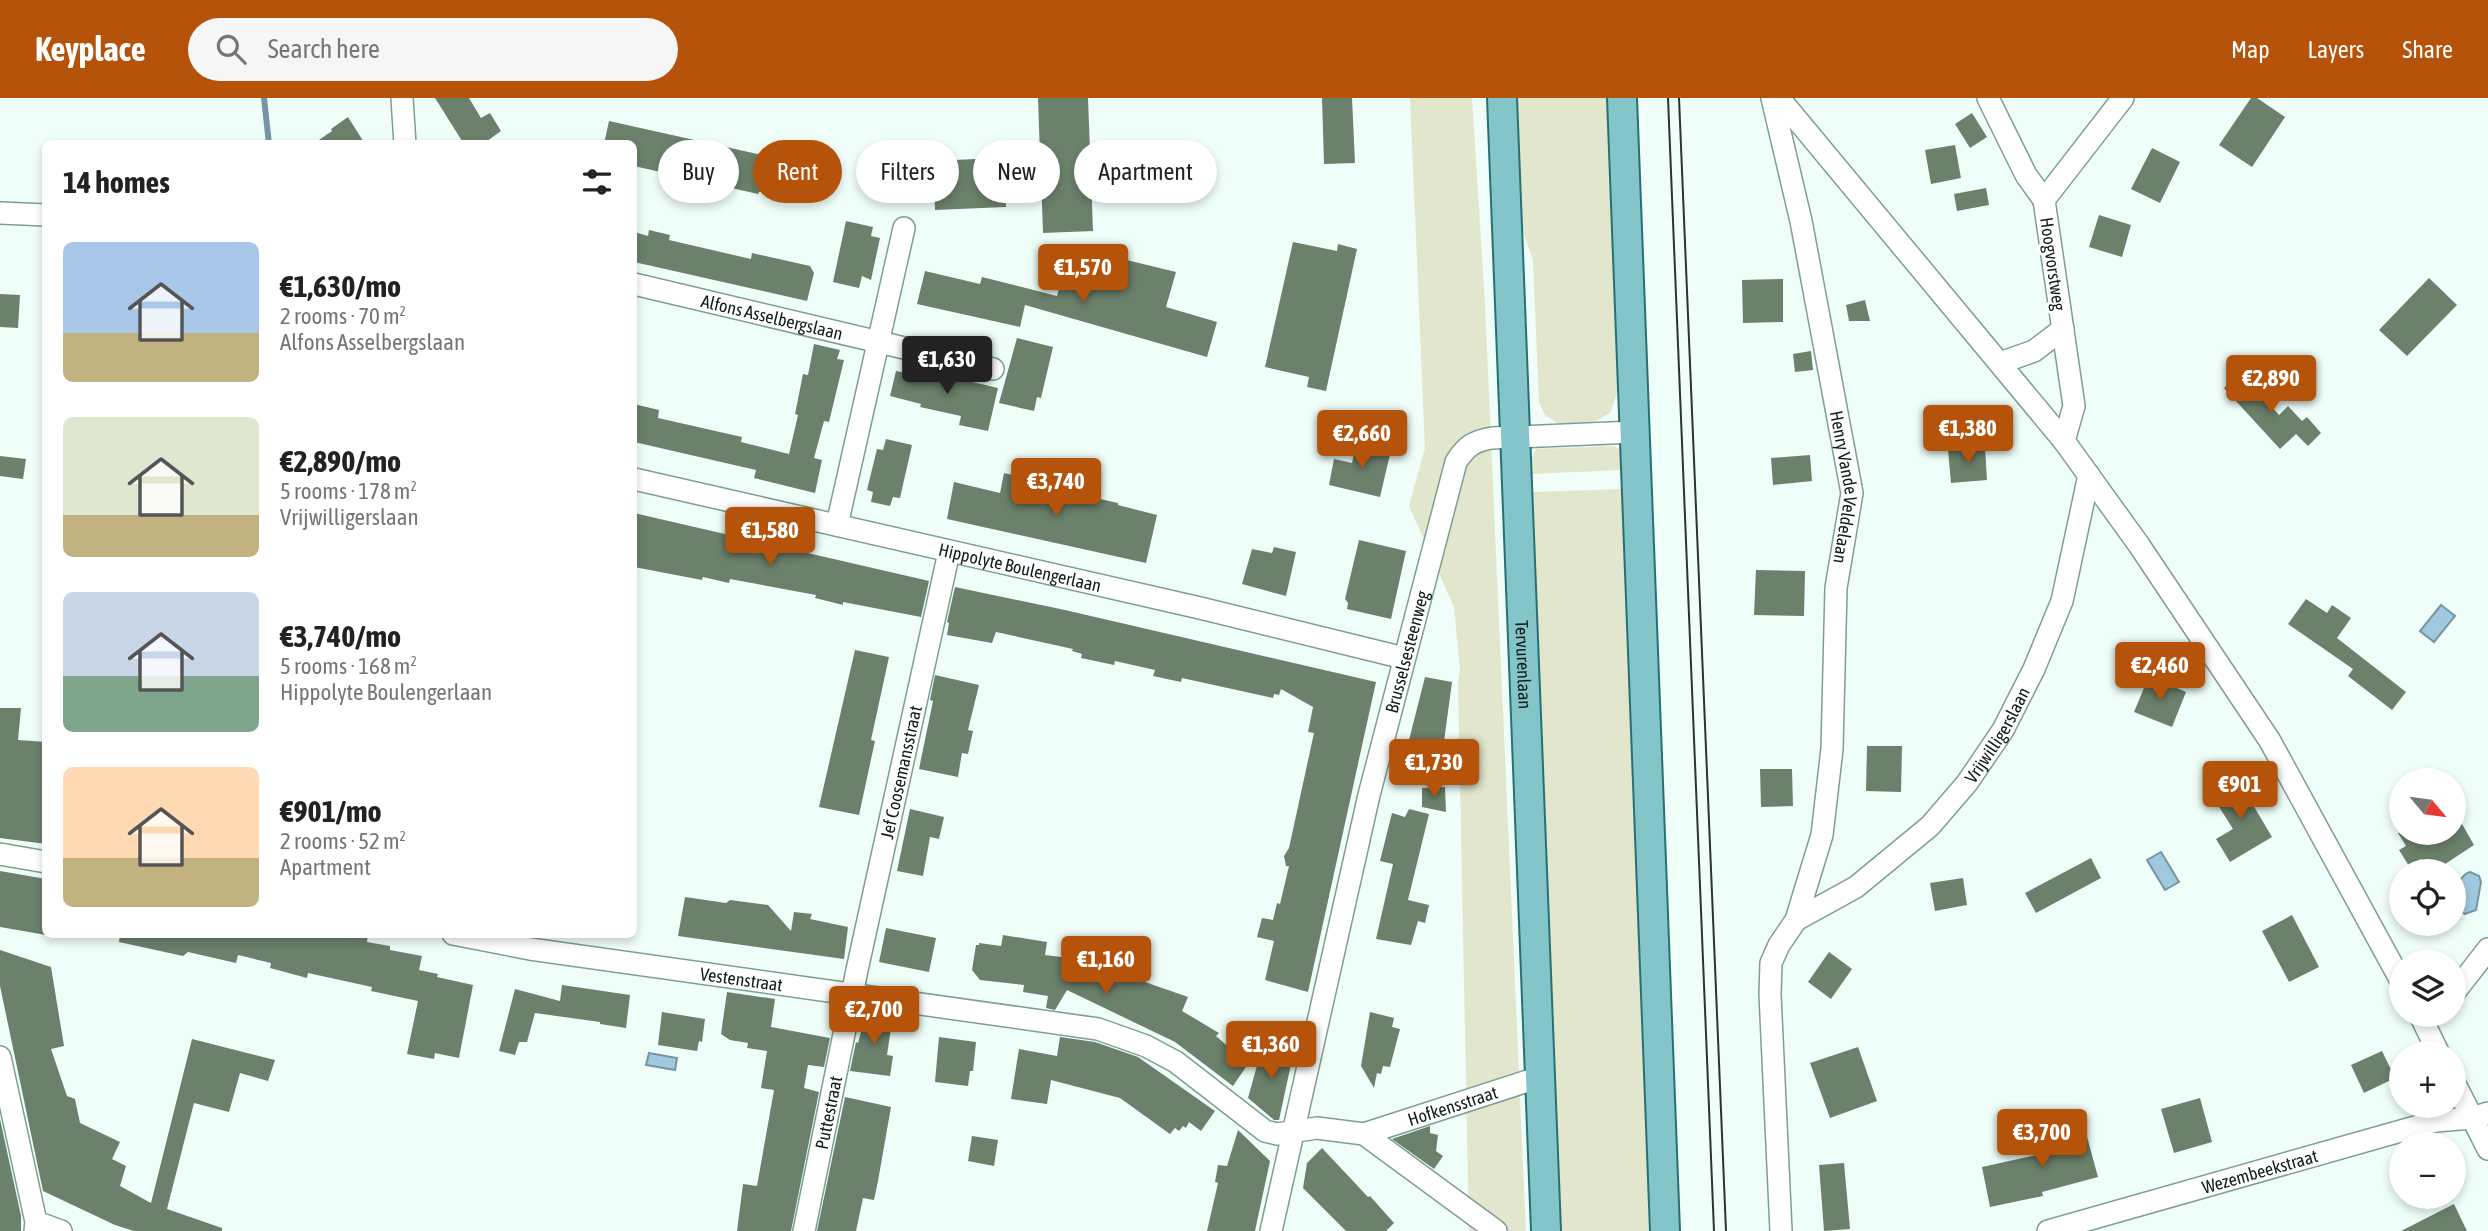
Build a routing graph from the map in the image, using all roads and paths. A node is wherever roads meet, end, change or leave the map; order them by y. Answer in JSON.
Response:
{"nodes":[{"id":1,"x":402,"y":98,"type":"edge"},
{"id":2,"x":1502,"y":98,"type":"edge"},
{"id":3,"x":1622,"y":98,"type":"edge"},
{"id":4,"x":1772,"y":98,"type":"edge"},
{"id":5,"x":1779,"y":98,"type":"edge"},
{"id":6,"x":1988,"y":98,"type":"edge"},
{"id":7,"x":2123,"y":98,"type":"edge"},
{"id":8,"x":405,"y":140,"type":"edge"},
{"id":9,"x":2044,"y":200,"type":"junction"},
{"id":10,"x":0,"y":213,"type":"edge"},
{"id":11,"x":42,"y":215,"type":"edge"},
{"id":12,"x":904,"y":228,"type":"dead end"},
{"id":13,"x":637,"y":285,"type":"edge"},
{"id":14,"x":2063,"y":329,"type":"junction"},
{"id":15,"x":877,"y":341,"type":"junction"},
{"id":16,"x":2000,"y":363,"type":"junction"},
{"id":17,"x":993,"y":369,"type":"dead end"},
{"id":18,"x":1634,"y":432,"type":"junction"},
{"id":19,"x":1516,"y":438,"type":"junction"},
{"id":20,"x":2064,"y":441,"type":"junction"},
{"id":21,"x":2089,"y":475,"type":"junction"},
{"id":22,"x":637,"y":480,"type":"edge"},
{"id":23,"x":837,"y":525,"type":"junction"},
{"id":24,"x":949,"y":552,"type":"junction"},
{"id":25,"x":1404,"y":658,"type":"junction"},
{"id":26,"x":0,"y":854,"type":"edge"},
{"id":27,"x":42,"y":861,"type":"edge"},
{"id":28,"x":1796,"y":920,"type":"junction"},
{"id":29,"x":492,"y":938,"type":"edge"},
{"id":30,"x":531,"y":942,"type":"edge"},
{"id":31,"x":2488,"y":949,"type":"edge"},
{"id":32,"x":2389,"y":959,"type":"edge"},
{"id":33,"x":2466,"y":977,"type":"edge"},
{"id":34,"x":853,"y":993,"type":"junction"},
{"id":35,"x":0,"y":1057,"type":"edge"},
{"id":36,"x":1540,"y":1077,"type":"junction"},
{"id":37,"x":2466,"y":1098,"type":"edge"},
{"id":38,"x":2480,"y":1116,"type":"edge"},
{"id":39,"x":1292,"y":1133,"type":"junction"},
{"id":40,"x":1364,"y":1134,"type":"junction"},
{"id":41,"x":2488,"y":1149,"type":"edge"},
{"id":42,"x":35,"y":1226,"type":"edge"},
{"id":43,"x":61,"y":1231,"type":"edge"},
{"id":44,"x":804,"y":1231,"type":"edge"},
{"id":45,"x":1271,"y":1231,"type":"edge"},
{"id":46,"x":1496,"y":1231,"type":"edge"},
{"id":47,"x":1546,"y":1231,"type":"edge"},
{"id":48,"x":1665,"y":1231,"type":"edge"},
{"id":49,"x":1781,"y":1231,"type":"edge"},
{"id":50,"x":2049,"y":1231,"type":"edge"}],
"edges":[{"from":1,"to":8,"type":"street"},
{"from":2,"to":19,"type":"main road","name":"Tervurenlaan"},
{"from":3,"to":18,"type":"main road"},
{"from":4,"to":28,"type":"street","name":"Henry Vande Veldelaan"},
{"from":5,"to":16,"type":"street"},
{"from":6,"to":9,"type":"street","name":"Hoogvorstweg"},
{"from":7,"to":9,"type":"street","name":"Hoogvorstweg"},
{"from":9,"to":14,"type":"street","name":"Hoogvorstweg"},
{"from":10,"to":11,"type":"street"},
{"from":12,"to":15,"type":"street"},
{"from":13,"to":15,"type":"street","name":"Alfons Asselbergslaan"},
{"from":14,"to":16,"type":"street","name":"Hoogvorstweg"},
{"from":14,"to":20,"type":"street","name":"Hoogvorstweg"},
{"from":15,"to":17,"type":"street","name":"Alfons Asselbergslaan"},
{"from":15,"to":23,"type":"street"},
{"from":16,"to":20,"type":"street"},
{"from":18,"to":19,"type":"street","name":"Brusselsesteenweg"},
{"from":18,"to":48,"type":"main road"},
{"from":19,"to":25,"type":"street","name":"Brusselsesteenweg"},
{"from":19,"to":36,"type":"main road","name":"Tervurenlaan"},
{"from":20,"to":21,"type":"street"},
{"from":21,"to":28,"type":"street","name":"Vrijwilligerslaan"},
{"from":21,"to":32,"type":"street"},
{"from":22,"to":23,"type":"street","name":"Hippolyte Boulengerlaan"},
{"from":23,"to":24,"type":"street","name":"Hippolyte Boulengerlaan"},
{"from":24,"to":25,"type":"street","name":"Hippolyte Boulengerlaan"},
{"from":24,"to":34,"type":"street","name":"Jef Coosemansstraat"},
{"from":25,"to":39,"type":"street","name":"Brusselsesteenweg"},
{"from":26,"to":27,"type":"street"},
{"from":28,"to":49,"type":"street"},
{"from":29,"to":30,"type":"street","name":"Vestenstraat"},
{"from":30,"to":34,"type":"street","name":"Vestenstraat"},
{"from":31,"to":33,"type":"street"},
{"from":34,"to":39,"type":"street","name":"Vestenstraat"},
{"from":34,"to":44,"type":"street","name":"Puttestraat"},
{"from":35,"to":42,"type":"street"},
{"from":36,"to":40,"type":"street","name":"Hofkensstraat"},
{"from":36,"to":47,"type":"main road","name":"Tervurenlaan"},
{"from":37,"to":38,"type":"street"},
{"from":38,"to":41,"type":"street"},
{"from":38,"to":50,"type":"street","name":"Wezembeekstraat"},
{"from":39,"to":40,"type":"street","name":"Hofkensstraat"},
{"from":39,"to":45,"type":"street","name":"Brusselsesteenweg"},
{"from":40,"to":46,"type":"street","name":"Hofkensstraat"},
{"from":42,"to":43,"type":"street"}]}
